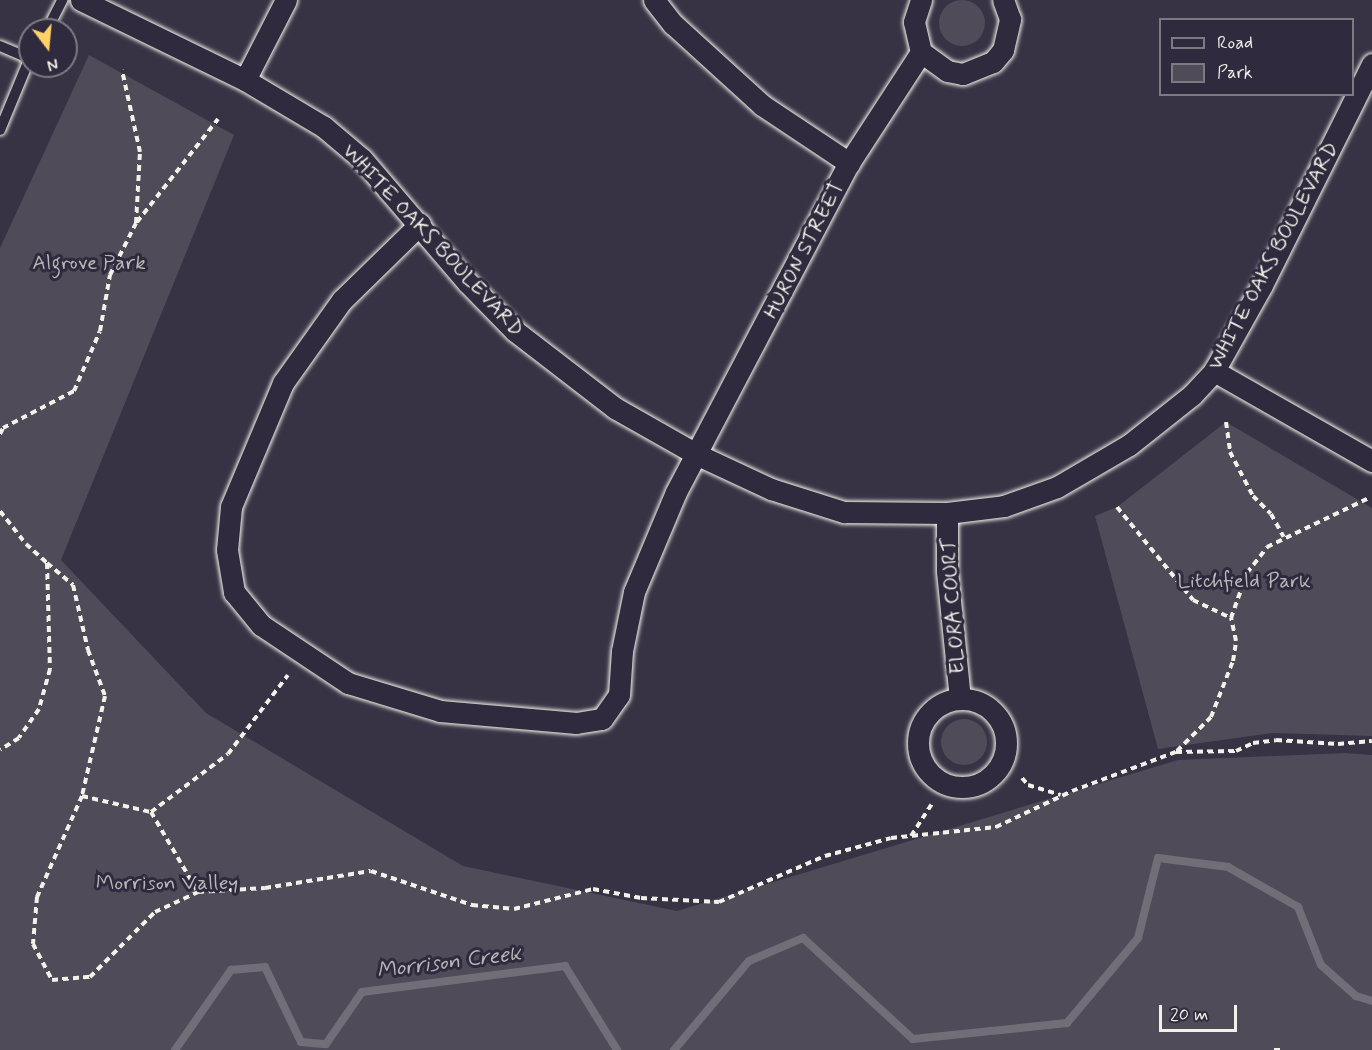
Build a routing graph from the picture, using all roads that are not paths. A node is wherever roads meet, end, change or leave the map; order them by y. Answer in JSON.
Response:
{"nodes":[{"id":1,"x":62,"y":0,"type":"edge"},
{"id":2,"x":81,"y":0,"type":"edge"},
{"id":3,"x":286,"y":0,"type":"edge"},
{"id":4,"x":654,"y":0,"type":"edge"},
{"id":5,"x":921,"y":0,"type":"edge"},
{"id":6,"x":1003,"y":0,"type":"edge"},
{"id":7,"x":53,"y":18,"type":"edge"},
{"id":8,"x":0,"y":46,"type":"edge"},
{"id":9,"x":921,"y":52,"type":"junction"},
{"id":10,"x":18,"y":54,"type":"edge"},
{"id":11,"x":1372,"y":64,"type":"edge"},
{"id":12,"x":22,"y":78,"type":"edge"},
{"id":13,"x":245,"y":80,"type":"junction"},
{"id":14,"x":0,"y":130,"type":"edge"},
{"id":15,"x":849,"y":163,"type":"junction"},
{"id":16,"x":420,"y":224,"type":"junction"},
{"id":17,"x":1214,"y":371,"type":"junction"},
{"id":18,"x":698,"y":455,"type":"junction"},
{"id":19,"x":1372,"y":461,"type":"edge"},
{"id":20,"x":947,"y":513,"type":"junction"},
{"id":21,"x":960,"y":699,"type":"junction"}],
"edges":[{"from":1,"to":7,"type":"lane"},
{"from":2,"to":13,"type":"street","name":"WHITE OAKS BOULEVARD"},
{"from":3,"to":13,"type":"street"},
{"from":4,"to":15,"type":"street"},
{"from":5,"to":9,"type":"street"},
{"from":6,"to":9,"type":"street"},
{"from":8,"to":10,"type":"lane"},
{"from":9,"to":15,"type":"street","name":"HURON STREET"},
{"from":11,"to":17,"type":"street","name":"WHITE OAKS BOULEVARD"},
{"from":12,"to":14,"type":"lane"},
{"from":13,"to":16,"type":"street","name":"WHITE OAKS BOULEVARD"},
{"from":15,"to":18,"type":"street","name":"HURON STREET"},
{"from":16,"to":18,"type":"street","name":"WHITE OAKS BOULEVARD"},
{"from":16,"to":18,"type":"street","name":"HURON STREET"},
{"from":17,"to":19,"type":"street"},
{"from":17,"to":20,"type":"street","name":"WHITE OAKS BOULEVARD"},
{"from":18,"to":20,"type":"street","name":"WHITE OAKS BOULEVARD"},
{"from":20,"to":21,"type":"street","name":"ELORA COURT"},
{"from":21,"to":21,"type":"street","name":"ELORA COURT"}]}
